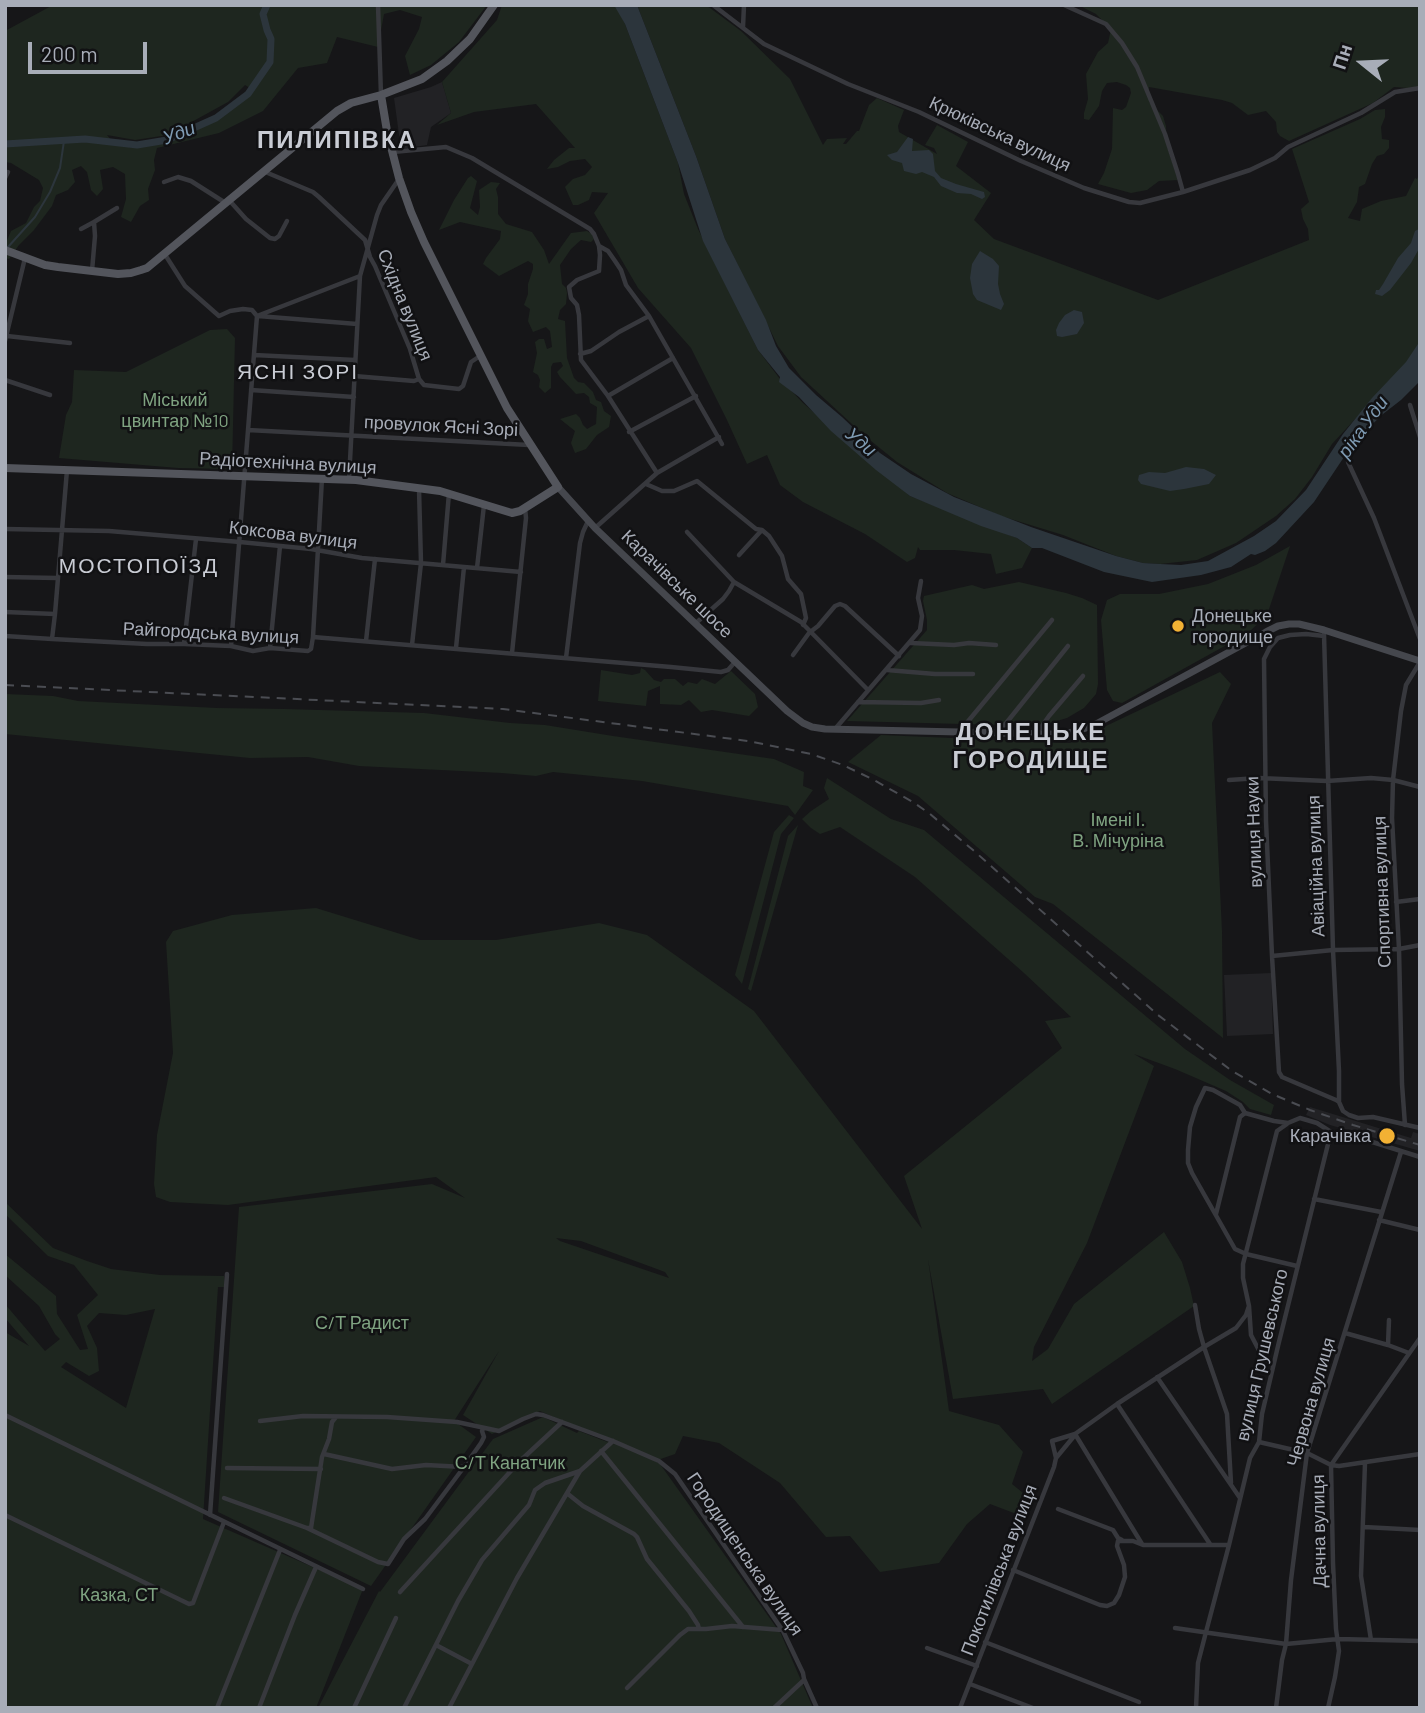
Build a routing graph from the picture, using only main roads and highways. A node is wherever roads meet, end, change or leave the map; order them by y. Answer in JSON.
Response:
{"nodes":[{"id":1,"x":494,"y":5,"type":"edge"},
{"id":2,"x":382,"y":95,"type":"junction"},
{"id":3,"x":5,"y":250,"type":"edge"},
{"id":4,"x":5,"y":468,"type":"edge"},
{"id":5,"x":558,"y":487,"type":"junction"},
{"id":6,"x":1420,"y":661,"type":"edge"}],
"edges":[{"from":1,"to":2,"type":"main road"},
{"from":2,"to":3,"type":"main road"},
{"from":2,"to":5,"type":"main road","name":"Карачівське шосе"},
{"from":4,"to":5,"type":"main road","name":"Радіотехнічна вулиця"},
{"from":5,"to":6,"type":"main road","name":"Карачівське шосе"}]}
